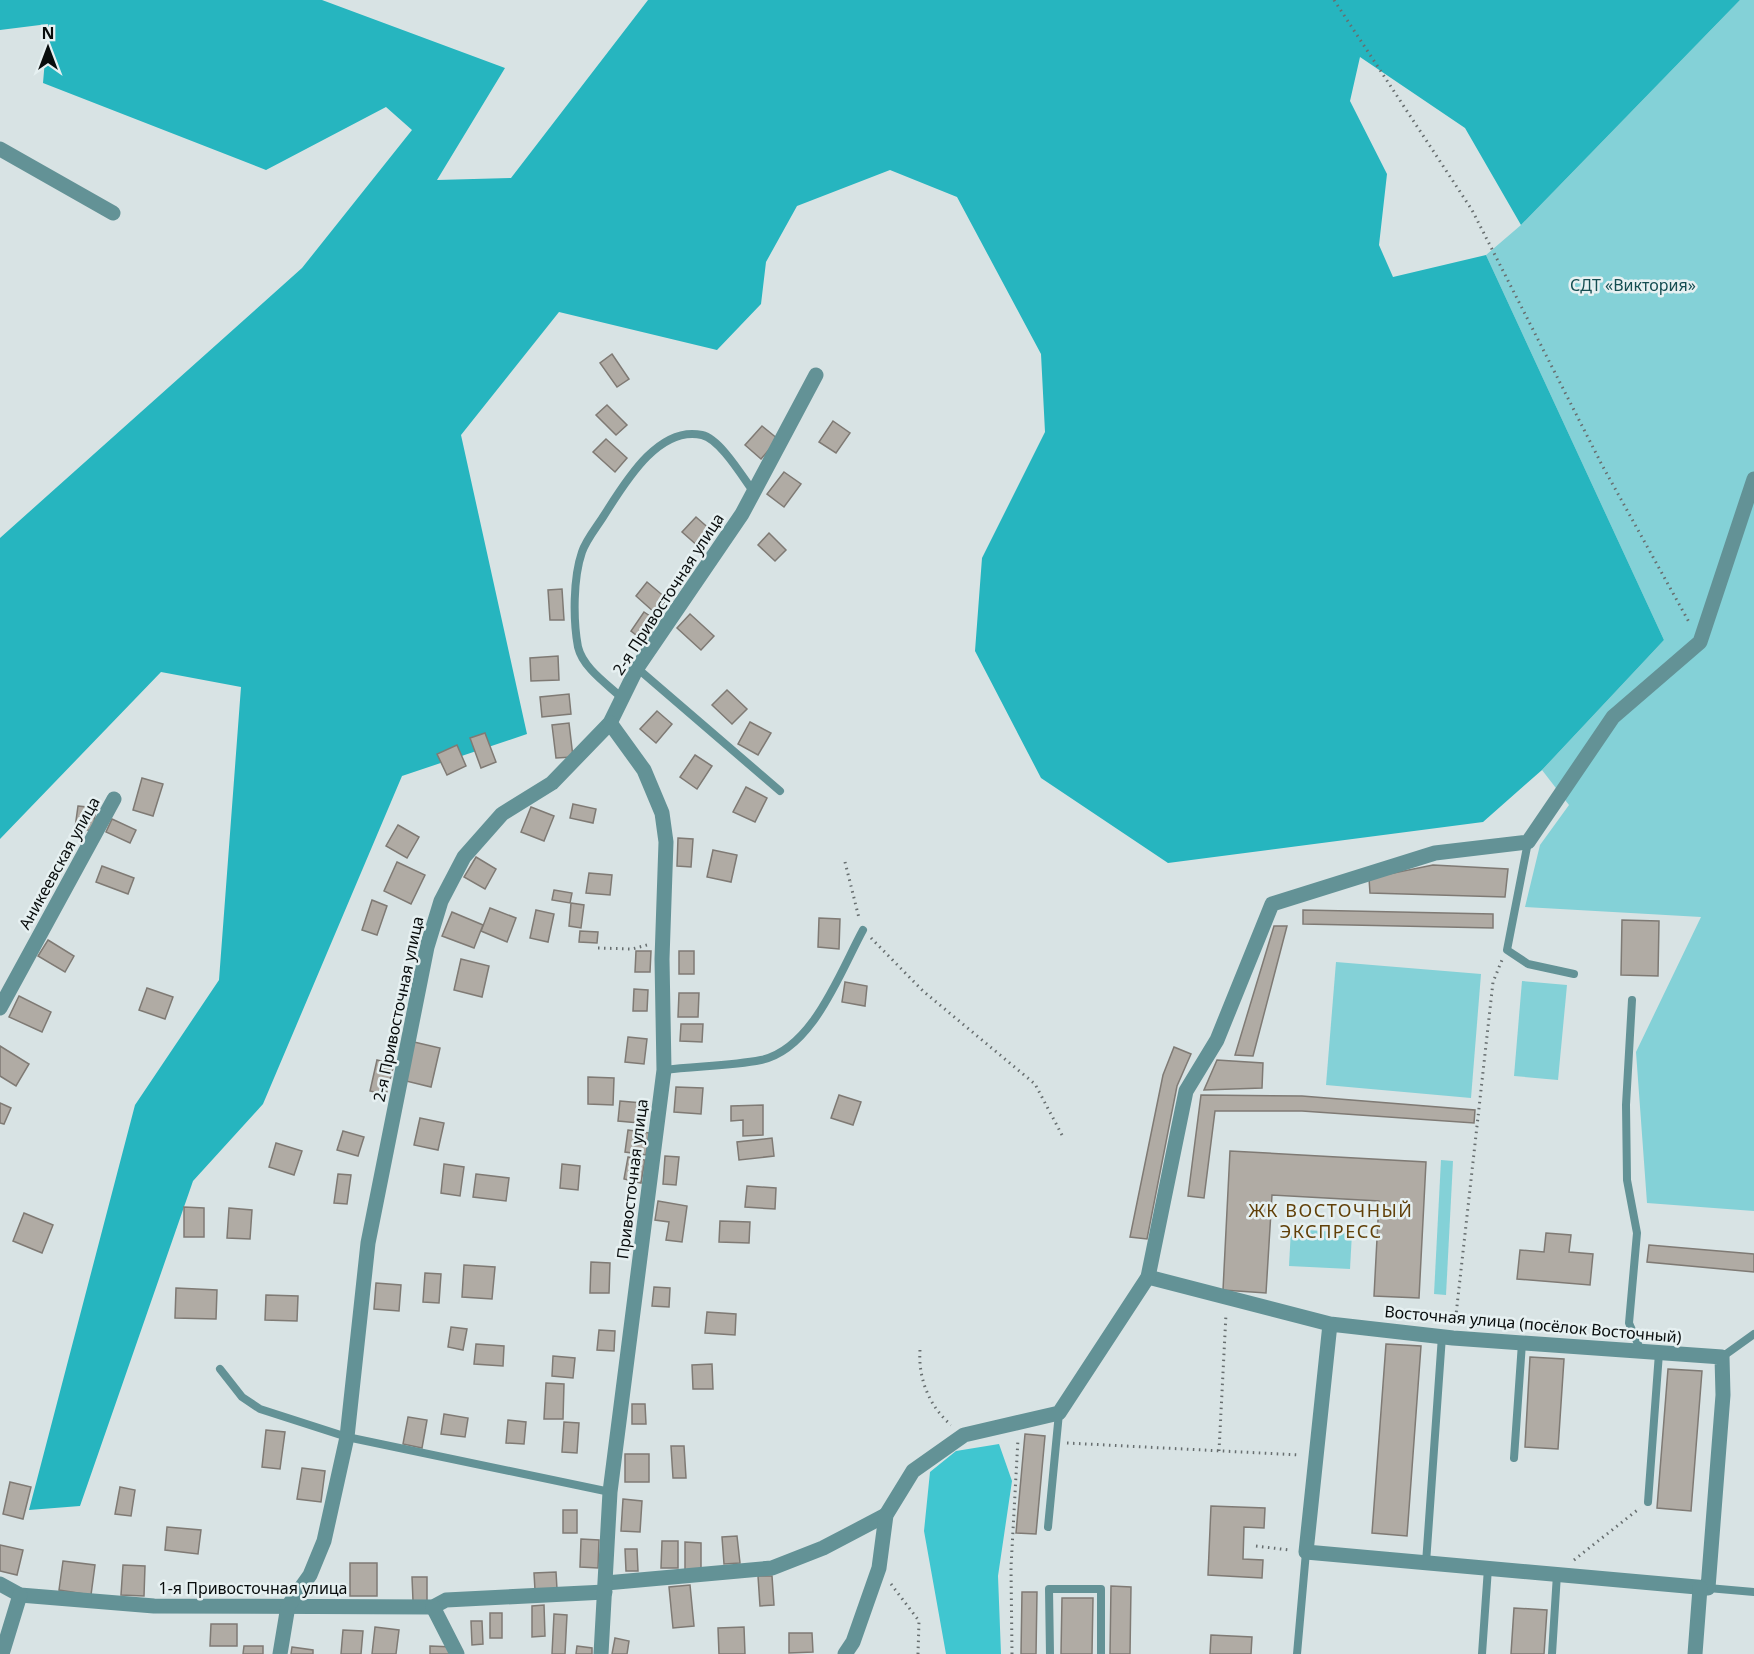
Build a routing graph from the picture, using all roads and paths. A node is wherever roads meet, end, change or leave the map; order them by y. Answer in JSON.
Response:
{"nodes":[{"id":1,"x":1335,"y":0,"type":"edge"},
{"id":2,"x":0,"y":149,"type":"edge"},
{"id":3,"x":112,"y":213,"type":"dead end"},
{"id":4,"x":816,"y":375,"type":"dead end"},
{"id":5,"x":1754,"y":478,"type":"edge"},
{"id":6,"x":753,"y":491,"type":"junction"},
{"id":7,"x":1700,"y":642,"type":"junction"},
{"id":8,"x":637,"y":668,"type":"junction"},
{"id":9,"x":622,"y":698,"type":"junction"},
{"id":10,"x":610,"y":723,"type":"junction"},
{"id":11,"x":780,"y":791,"type":"dead end"},
{"id":12,"x":114,"y":799,"type":"dead end"},
{"id":13,"x":1528,"y":842,"type":"junction"},
{"id":14,"x":845,"y":862,"type":"dead end"},
{"id":15,"x":862,"y":930,"type":"junction"},
{"id":16,"x":662,"y":943,"type":"junction"},
{"id":17,"x":598,"y":948,"type":"dead end"},
{"id":18,"x":1506,"y":950,"type":"junction"},
{"id":19,"x":1574,"y":974,"type":"dead end"},
{"id":20,"x":1632,"y":1000,"type":"dead end"},
{"id":21,"x":0,"y":1008,"type":"edge"},
{"id":22,"x":664,"y":1070,"type":"junction"},
{"id":23,"x":1062,"y":1135,"type":"dead end"},
{"id":24,"x":1148,"y":1277,"type":"junction"},
{"id":25,"x":1227,"y":1298,"type":"junction"},
{"id":26,"x":1330,"y":1324,"type":"junction"},
{"id":27,"x":1754,"y":1334,"type":"edge"},
{"id":28,"x":1448,"y":1337,"type":"junction"},
{"id":29,"x":1522,"y":1343,"type":"junction"},
{"id":30,"x":920,"y":1350,"type":"dead end"},
{"id":31,"x":1641,"y":1351,"type":"junction"},
{"id":32,"x":1659,"y":1353,"type":"junction"},
{"id":33,"x":1722,"y":1357,"type":"junction"},
{"id":34,"x":220,"y":1369,"type":"dead end"},
{"id":35,"x":1059,"y":1413,"type":"junction"},
{"id":36,"x":1017,"y":1423,"type":"junction"},
{"id":37,"x":964,"y":1435,"type":"junction"},
{"id":38,"x":347,"y":1437,"type":"junction"},
{"id":39,"x":1056,"y":1443,"type":"junction"},
{"id":40,"x":1219,"y":1451,"type":"junction"},
{"id":41,"x":1316,"y":1456,"type":"junction"},
{"id":42,"x":1514,"y":1458,"type":"dead end"},
{"id":43,"x":610,"y":1492,"type":"junction"},
{"id":44,"x":1648,"y":1502,"type":"joint"},
{"id":45,"x":886,"y":1515,"type":"junction"},
{"id":46,"x":1048,"y":1527,"type":"dead end"},
{"id":47,"x":1256,"y":1546,"type":"dead end"},
{"id":48,"x":1306,"y":1552,"type":"junction"},
{"id":49,"x":1426,"y":1563,"type":"junction"},
{"id":50,"x":1488,"y":1568,"type":"junction"},
{"id":51,"x":879,"y":1569,"type":"junction"},
{"id":52,"x":1557,"y":1574,"type":"junction"},
{"id":53,"x":0,"y":1584,"type":"edge"},
{"id":54,"x":606,"y":1587,"type":"junction"},
{"id":55,"x":1704,"y":1588,"type":"junction"},
{"id":56,"x":1754,"y":1592,"type":"edge"},
{"id":57,"x":20,"y":1595,"type":"junction"},
{"id":58,"x":288,"y":1606,"type":"junction"},
{"id":59,"x":433,"y":1607,"type":"junction"},
{"id":60,"x":2,"y":1654,"type":"edge"},
{"id":61,"x":280,"y":1654,"type":"edge"},
{"id":62,"x":457,"y":1654,"type":"edge"},
{"id":63,"x":601,"y":1654,"type":"edge"},
{"id":64,"x":845,"y":1654,"type":"edge"},
{"id":65,"x":918,"y":1654,"type":"edge"},
{"id":66,"x":1011,"y":1654,"type":"edge"},
{"id":67,"x":1050,"y":1654,"type":"edge"},
{"id":68,"x":1101,"y":1654,"type":"edge"},
{"id":69,"x":1297,"y":1654,"type":"edge"},
{"id":70,"x":1482,"y":1654,"type":"edge"},
{"id":71,"x":1552,"y":1654,"type":"edge"},
{"id":72,"x":1695,"y":1654,"type":"edge"}],
"edges":[{"from":1,"to":7,"type":"path"},
{"from":2,"to":3,"type":"street"},
{"from":4,"to":6,"type":"street","name":"2-я Привосточная улица"},
{"from":5,"to":7,"type":"street"},
{"from":6,"to":8,"type":"street","name":"2-я Привосточная улица"},
{"from":6,"to":9,"type":"lane"},
{"from":7,"to":13,"type":"street"},
{"from":8,"to":9,"type":"street","name":"2-я Привосточная улица"},
{"from":8,"to":11,"type":"lane"},
{"from":9,"to":10,"type":"street","name":"2-я Привосточная улица"},
{"from":10,"to":16,"type":"street","name":"Привосточная улица"},
{"from":10,"to":38,"type":"street","name":"2-я Привосточная улица"},
{"from":12,"to":21,"type":"street","name":"Аникеевская улица"},
{"from":13,"to":18,"type":"lane"},
{"from":13,"to":24,"type":"street"},
{"from":14,"to":15,"type":"path"},
{"from":15,"to":22,"type":"lane"},
{"from":15,"to":23,"type":"path"},
{"from":16,"to":17,"type":"path"},
{"from":16,"to":22,"type":"street","name":"Привосточная улица"},
{"from":18,"to":19,"type":"lane"},
{"from":18,"to":28,"type":"path"},
{"from":20,"to":31,"type":"lane"},
{"from":22,"to":43,"type":"street","name":"Привосточная улица"},
{"from":24,"to":25,"type":"street","name":"Восточная улица (посёлок Восточный)"},
{"from":24,"to":35,"type":"street"},
{"from":25,"to":26,"type":"street","name":"Восточная улица (посёлок Восточный)"},
{"from":25,"to":40,"type":"path"},
{"from":26,"to":28,"type":"street","name":"Восточная улица (посёлок Восточный)"},
{"from":26,"to":41,"type":"street"},
{"from":27,"to":33,"type":"lane"},
{"from":28,"to":29,"type":"street","name":"Восточная улица (посёлок Восточный)"},
{"from":28,"to":49,"type":"lane"},
{"from":29,"to":31,"type":"street","name":"Восточная улица (посёлок Восточный)"},
{"from":29,"to":42,"type":"lane"},
{"from":30,"to":37,"type":"path"},
{"from":31,"to":32,"type":"street","name":"Восточная улица (посёлок Восточный)"},
{"from":32,"to":33,"type":"street","name":"Восточная улица (посёлок Восточный)"},
{"from":32,"to":44,"type":"lane"},
{"from":33,"to":55,"type":"street"},
{"from":34,"to":38,"type":"lane"},
{"from":35,"to":36,"type":"street"},
{"from":35,"to":39,"type":"lane"},
{"from":36,"to":37,"type":"street"},
{"from":36,"to":66,"type":"path"},
{"from":37,"to":45,"type":"street"},
{"from":38,"to":43,"type":"lane"},
{"from":38,"to":58,"type":"street","name":"2-я Привосточная улица"},
{"from":39,"to":40,"type":"path"},
{"from":39,"to":46,"type":"lane"},
{"from":40,"to":41,"type":"path"},
{"from":41,"to":48,"type":"street"},
{"from":43,"to":54,"type":"street","name":"Привосточная улица"},
{"from":44,"to":52,"type":"path"},
{"from":45,"to":51,"type":"street"},
{"from":45,"to":54,"type":"street"},
{"from":47,"to":48,"type":"path"},
{"from":48,"to":49,"type":"street"},
{"from":48,"to":69,"type":"lane"},
{"from":49,"to":50,"type":"street"},
{"from":50,"to":52,"type":"street"},
{"from":50,"to":70,"type":"lane"},
{"from":51,"to":64,"type":"street"},
{"from":51,"to":65,"type":"path"},
{"from":52,"to":55,"type":"street"},
{"from":52,"to":71,"type":"lane"},
{"from":53,"to":57,"type":"street"},
{"from":54,"to":59,"type":"street","name":"1-я Привосточная улица"},
{"from":54,"to":63,"type":"street","name":"Привосточная улица"},
{"from":55,"to":56,"type":"lane"},
{"from":55,"to":72,"type":"street"},
{"from":57,"to":58,"type":"street","name":"1-я Привосточная улица"},
{"from":57,"to":60,"type":"street"},
{"from":58,"to":59,"type":"street","name":"1-я Привосточная улица"},
{"from":58,"to":61,"type":"street","name":"2-я Привосточная улица"},
{"from":59,"to":62,"type":"street"},
{"from":67,"to":68,"type":"lane"}]}
